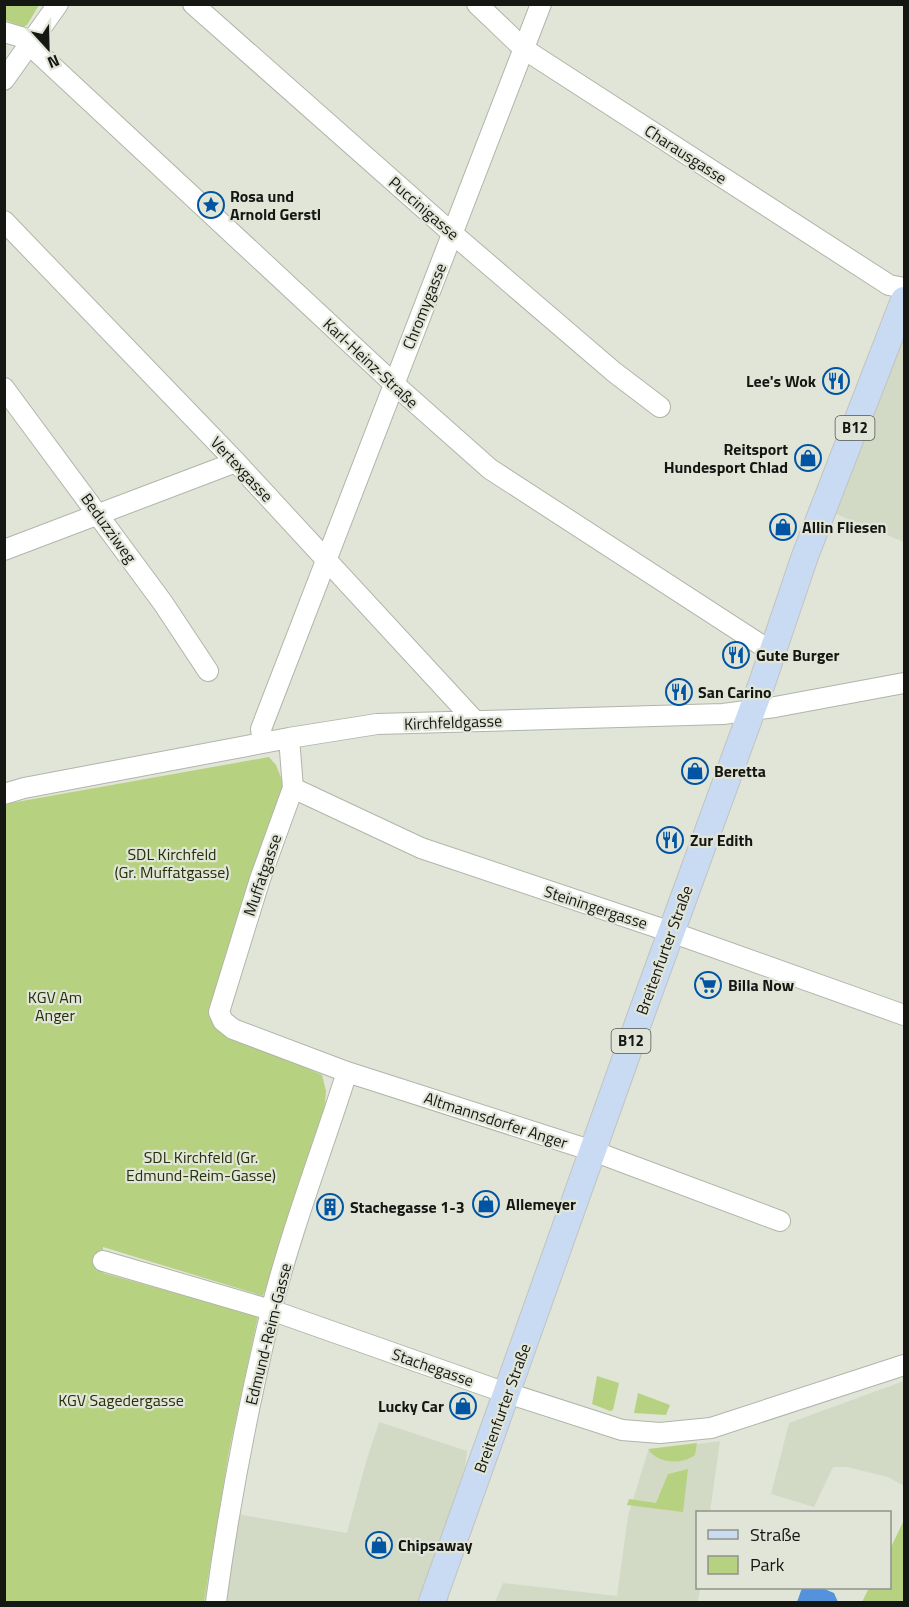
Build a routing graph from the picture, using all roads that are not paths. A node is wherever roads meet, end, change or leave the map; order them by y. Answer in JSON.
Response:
{"nodes":[{"id":1,"x":57,"y":4,"type":"edge"},
{"id":2,"x":193,"y":4,"type":"edge"},
{"id":3,"x":477,"y":4,"type":"edge"},
{"id":4,"x":541,"y":4,"type":"edge"},
{"id":5,"x":4,"y":32,"type":"edge"},
{"id":6,"x":29,"y":46,"type":"junction"},
{"id":7,"x":524,"y":49,"type":"junction"},
{"id":8,"x":4,"y":80,"type":"edge"},
{"id":9,"x":4,"y":220,"type":"edge"},
{"id":10,"x":453,"y":234,"type":"junction"},
{"id":11,"x":904,"y":288,"type":"edge"},
{"id":12,"x":904,"y":300,"type":"edge"},
{"id":13,"x":393,"y":383,"type":"junction"},
{"id":14,"x":4,"y":388,"type":"edge"},
{"id":15,"x":660,"y":407,"type":"dead end"},
{"id":16,"x":236,"y":462,"type":"junction"},
{"id":17,"x":99,"y":515,"type":"junction"},
{"id":18,"x":4,"y":550,"type":"edge"},
{"id":19,"x":325,"y":559,"type":"junction"},
{"id":20,"x":772,"y":651,"type":"junction"},
{"id":21,"x":208,"y":671,"type":"dead end"},
{"id":22,"x":904,"y":683,"type":"edge"},
{"id":23,"x":751,"y":711,"type":"junction"},
{"id":24,"x":475,"y":720,"type":"junction"},
{"id":25,"x":289,"y":738,"type":"junction"},
{"id":26,"x":263,"y":742,"type":"junction"},
{"id":27,"x":6,"y":787,"type":"edge"},
{"id":28,"x":292,"y":788,"type":"junction"},
{"id":29,"x":671,"y":932,"type":"junction"},
{"id":30,"x":219,"y":1012,"type":"joint"},
{"id":31,"x":904,"y":1015,"type":"edge"},
{"id":32,"x":347,"y":1072,"type":"junction"},
{"id":33,"x":593,"y":1150,"type":"junction"},
{"id":34,"x":780,"y":1221,"type":"dead end"},
{"id":35,"x":103,"y":1261,"type":"dead end"},
{"id":36,"x":271,"y":1310,"type":"junction"},
{"id":37,"x":904,"y":1365,"type":"edge"},
{"id":38,"x":507,"y":1393,"type":"junction"},
{"id":39,"x":216,"y":1602,"type":"edge"},
{"id":40,"x":432,"y":1602,"type":"edge"}],
"edges":[{"from":1,"to":6,"type":"street"},
{"from":2,"to":10,"type":"street","name":"Puccinigasse"},
{"from":3,"to":7,"type":"street","name":"Charausgasse"},
{"from":4,"to":7,"type":"street","name":"Chromygasse"},
{"from":5,"to":6,"type":"street","name":"Karl-Heinz-Straße"},
{"from":6,"to":8,"type":"street"},
{"from":6,"to":13,"type":"street","name":"Karl-Heinz-Straße"},
{"from":7,"to":10,"type":"street","name":"Chromygasse"},
{"from":7,"to":11,"type":"street","name":"Charausgasse"},
{"from":9,"to":16,"type":"street","name":"Vertexgasse"},
{"from":10,"to":13,"type":"street","name":"Chromygasse"},
{"from":10,"to":15,"type":"street","name":"Puccinigasse"},
{"from":12,"to":20,"type":"main road","name":"Breitenfurter Straße","number":"B12"},
{"from":13,"to":19,"type":"street","name":"Chromygasse"},
{"from":13,"to":20,"type":"street","name":"Karl-Heinz-Straße"},
{"from":14,"to":17,"type":"street","name":"Beduzziweg"},
{"from":16,"to":17,"type":"street"},
{"from":16,"to":19,"type":"street","name":"Vertexgasse"},
{"from":17,"to":18,"type":"street"},
{"from":17,"to":21,"type":"street","name":"Beduzziweg"},
{"from":19,"to":24,"type":"street","name":"Vertexgasse"},
{"from":19,"to":26,"type":"street","name":"Chromygasse"},
{"from":20,"to":23,"type":"main road","name":"Breitenfurter Straße","number":"B12"},
{"from":22,"to":23,"type":"street","name":"Kirchfeldgasse"},
{"from":23,"to":24,"type":"street","name":"Kirchfeldgasse"},
{"from":23,"to":29,"type":"main road","name":"Breitenfurter Straße","number":"B12"},
{"from":24,"to":25,"type":"street","name":"Kirchfeldgasse"},
{"from":25,"to":26,"type":"street","name":"Kirchfeldgasse"},
{"from":25,"to":28,"type":"street","name":"Muffatgasse"},
{"from":26,"to":27,"type":"street","name":"Kirchfeldgasse"},
{"from":28,"to":29,"type":"street","name":"Steiningergasse"},
{"from":28,"to":30,"type":"street","name":"Muffatgasse"},
{"from":29,"to":31,"type":"street","name":"Steiningergasse"},
{"from":29,"to":33,"type":"main road","name":"Breitenfurter Straße","number":"B12"},
{"from":30,"to":32,"type":"street","name":"Altmannsdorfer Anger"},
{"from":32,"to":33,"type":"street","name":"Altmannsdorfer Anger"},
{"from":32,"to":36,"type":"street","name":"Edmund-Reim-Gasse"},
{"from":33,"to":34,"type":"street","name":"Altmannsdorfer Anger"},
{"from":33,"to":38,"type":"main road","name":"Breitenfurter Straße","number":"B12"},
{"from":35,"to":36,"type":"street","name":"Stachegasse"},
{"from":36,"to":38,"type":"street","name":"Stachegasse"},
{"from":36,"to":39,"type":"street","name":"Edmund-Reim-Gasse"},
{"from":37,"to":38,"type":"street","name":"Stachegasse"},
{"from":38,"to":40,"type":"main road","name":"Breitenfurter Straße","number":"B12"}]}
